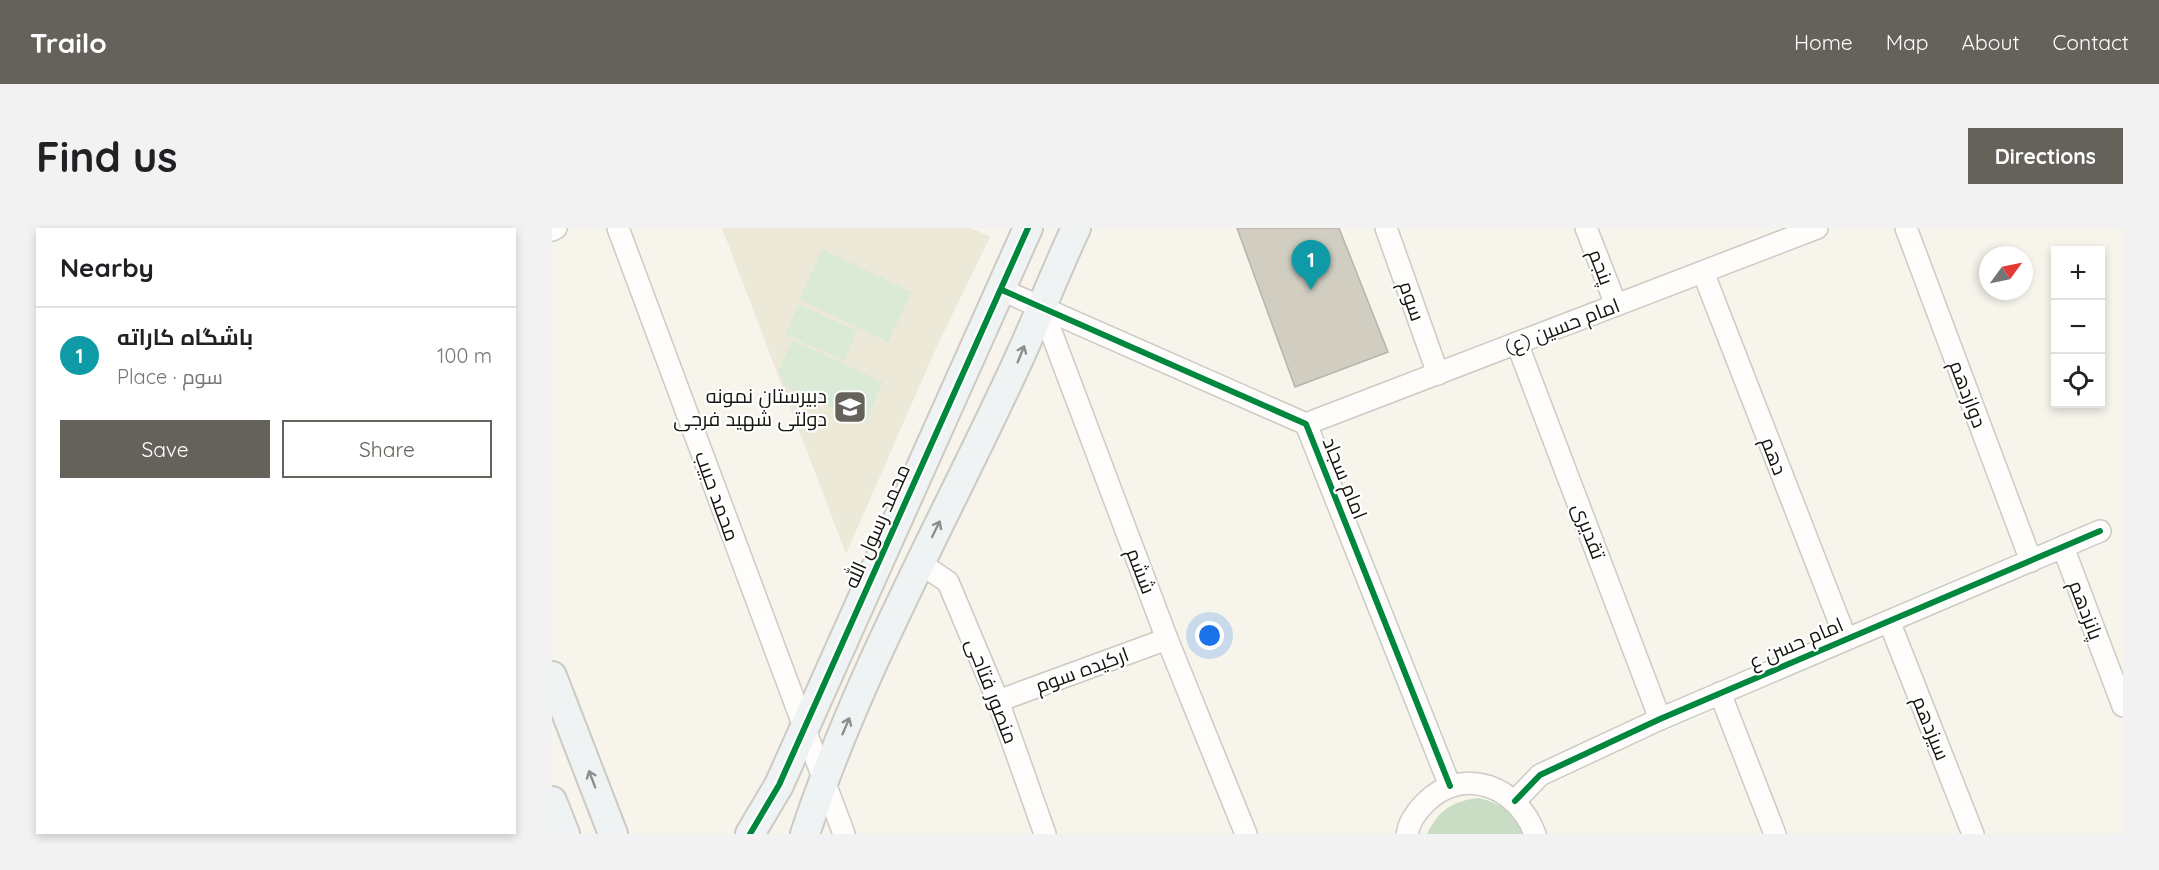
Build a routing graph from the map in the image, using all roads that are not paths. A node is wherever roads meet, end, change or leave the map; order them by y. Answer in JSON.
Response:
{"nodes":[{"id":1,"x":556,"y":228,"type":"edge"},
{"id":2,"x":618,"y":228,"type":"edge"},
{"id":3,"x":1028,"y":228,"type":"edge"},
{"id":4,"x":1076,"y":228,"type":"edge"},
{"id":5,"x":1386,"y":228,"type":"edge"},
{"id":6,"x":1586,"y":228,"type":"edge"},
{"id":7,"x":1817,"y":228,"type":"edge"},
{"id":8,"x":1906,"y":228,"type":"edge"},
{"id":9,"x":552,"y":230,"type":"edge"},
{"id":10,"x":1786,"y":234,"type":"edge"},
{"id":11,"x":1703,"y":272,"type":"junction"},
{"id":12,"x":1002,"y":290,"type":"junction"},
{"id":13,"x":1041,"y":305,"type":"junction"},
{"id":14,"x":1616,"y":305,"type":"junction"},
{"id":15,"x":1517,"y":343,"type":"junction"},
{"id":16,"x":1438,"y":374,"type":"junction"},
{"id":17,"x":1306,"y":424,"type":"junction"},
{"id":18,"x":2100,"y":531,"type":"dead end"},
{"id":19,"x":2063,"y":547,"type":"junction"},
{"id":20,"x":2031,"y":561,"type":"junction"},
{"id":21,"x":920,"y":563,"type":"junction"},
{"id":22,"x":1888,"y":621,"type":"junction"},
{"id":23,"x":1167,"y":639,"type":"junction"},
{"id":24,"x":1846,"y":639,"type":"junction"},
{"id":25,"x":552,"y":676,"type":"edge"},
{"id":26,"x":1720,"y":693,"type":"junction"},
{"id":27,"x":998,"y":701,"type":"junction"},
{"id":28,"x":2123,"y":706,"type":"edge"},
{"id":29,"x":1660,"y":718,"type":"junction"},
{"id":30,"x":803,"y":730,"type":"junction"},
{"id":31,"x":823,"y":780,"type":"junction"},
{"id":32,"x":1450,"y":786,"type":"junction"},
{"id":33,"x":552,"y":801,"type":"edge"},
{"id":34,"x":1515,"y":801,"type":"junction"},
{"id":35,"x":613,"y":827,"type":"edge"},
{"id":36,"x":565,"y":834,"type":"edge"},
{"id":37,"x":750,"y":834,"type":"edge"},
{"id":38,"x":805,"y":834,"type":"edge"},
{"id":39,"x":844,"y":834,"type":"edge"},
{"id":40,"x":1045,"y":834,"type":"edge"},
{"id":41,"x":1246,"y":834,"type":"edge"},
{"id":42,"x":1407,"y":834,"type":"edge"},
{"id":43,"x":1535,"y":834,"type":"edge"},
{"id":44,"x":1775,"y":834,"type":"edge"},
{"id":45,"x":1973,"y":834,"type":"edge"}],
"edges":[{"from":1,"to":9,"type":"street"},
{"from":2,"to":30,"type":"street","name":"محمد حبیب"},
{"from":3,"to":12,"type":"street","name":"محمد رسول الله"},
{"from":4,"to":13,"type":"street"},
{"from":5,"to":16,"type":"street","name":"سوم"},
{"from":6,"to":14,"type":"street","name":"پنجم"},
{"from":7,"to":10,"type":"street","name":"امام حسین (ع)"},
{"from":8,"to":20,"type":"street","name":"دوازدهم"},
{"from":10,"to":11,"type":"street","name":"امام حسین (ع)"},
{"from":11,"to":14,"type":"street","name":"امام حسین (ع)"},
{"from":11,"to":24,"type":"street","name":"دهم"},
{"from":12,"to":13,"type":"street","name":"امام سجاد"},
{"from":12,"to":30,"type":"street","name":"محمد رسول الله"},
{"from":13,"to":17,"type":"street","name":"امام سجاد"},
{"from":21,"to":13,"type":"street","one_way":true},
{"from":13,"to":23,"type":"street","name":"ششم"},
{"from":14,"to":15,"type":"street","name":"امام حسین (ع)"},
{"from":15,"to":16,"type":"street","name":"امام حسین (ع)"},
{"from":15,"to":29,"type":"street","name":"تقدیری"},
{"from":16,"to":17,"type":"street","name":"امام حسین (ع)"},
{"from":17,"to":32,"type":"street","name":"امام سجاد"},
{"from":18,"to":19,"type":"street","name":"امام حسن ع"},
{"from":19,"to":20,"type":"street","name":"امام حسن ع"},
{"from":19,"to":28,"type":"street","name":"پانزدهم"},
{"from":20,"to":22,"type":"street","name":"امام حسن ع"},
{"from":21,"to":27,"type":"street","name":"منصور فتاحی"},
{"from":31,"to":21,"type":"street","one_way":true},
{"from":22,"to":24,"type":"street","name":"امام حسن ع"},
{"from":22,"to":45,"type":"street","name":"سیزدهم"},
{"from":23,"to":27,"type":"street","name":"ارکیده سوم"},
{"from":23,"to":41,"type":"street","name":"ششم"},
{"from":24,"to":26,"type":"street","name":"امام حسن ع"},
{"from":35,"to":25,"type":"street","one_way":true},
{"from":26,"to":29,"type":"street","name":"امام حسن ع"},
{"from":26,"to":44,"type":"street"},
{"from":27,"to":40,"type":"street","name":"منصور فتاحی"},
{"from":29,"to":34,"type":"street","name":"امام حسن ع"},
{"from":30,"to":31,"type":"street","name":"محمد حبیب"},
{"from":30,"to":37,"type":"street","name":"محمد رسول الله"},
{"from":31,"to":38,"type":"street"},
{"from":31,"to":39,"type":"street","name":"محمد حبیب"},
{"from":32,"to":34,"type":"street"},
{"from":32,"to":42,"type":"street"},
{"from":33,"to":36,"type":"street"},
{"from":34,"to":43,"type":"street"}]}
